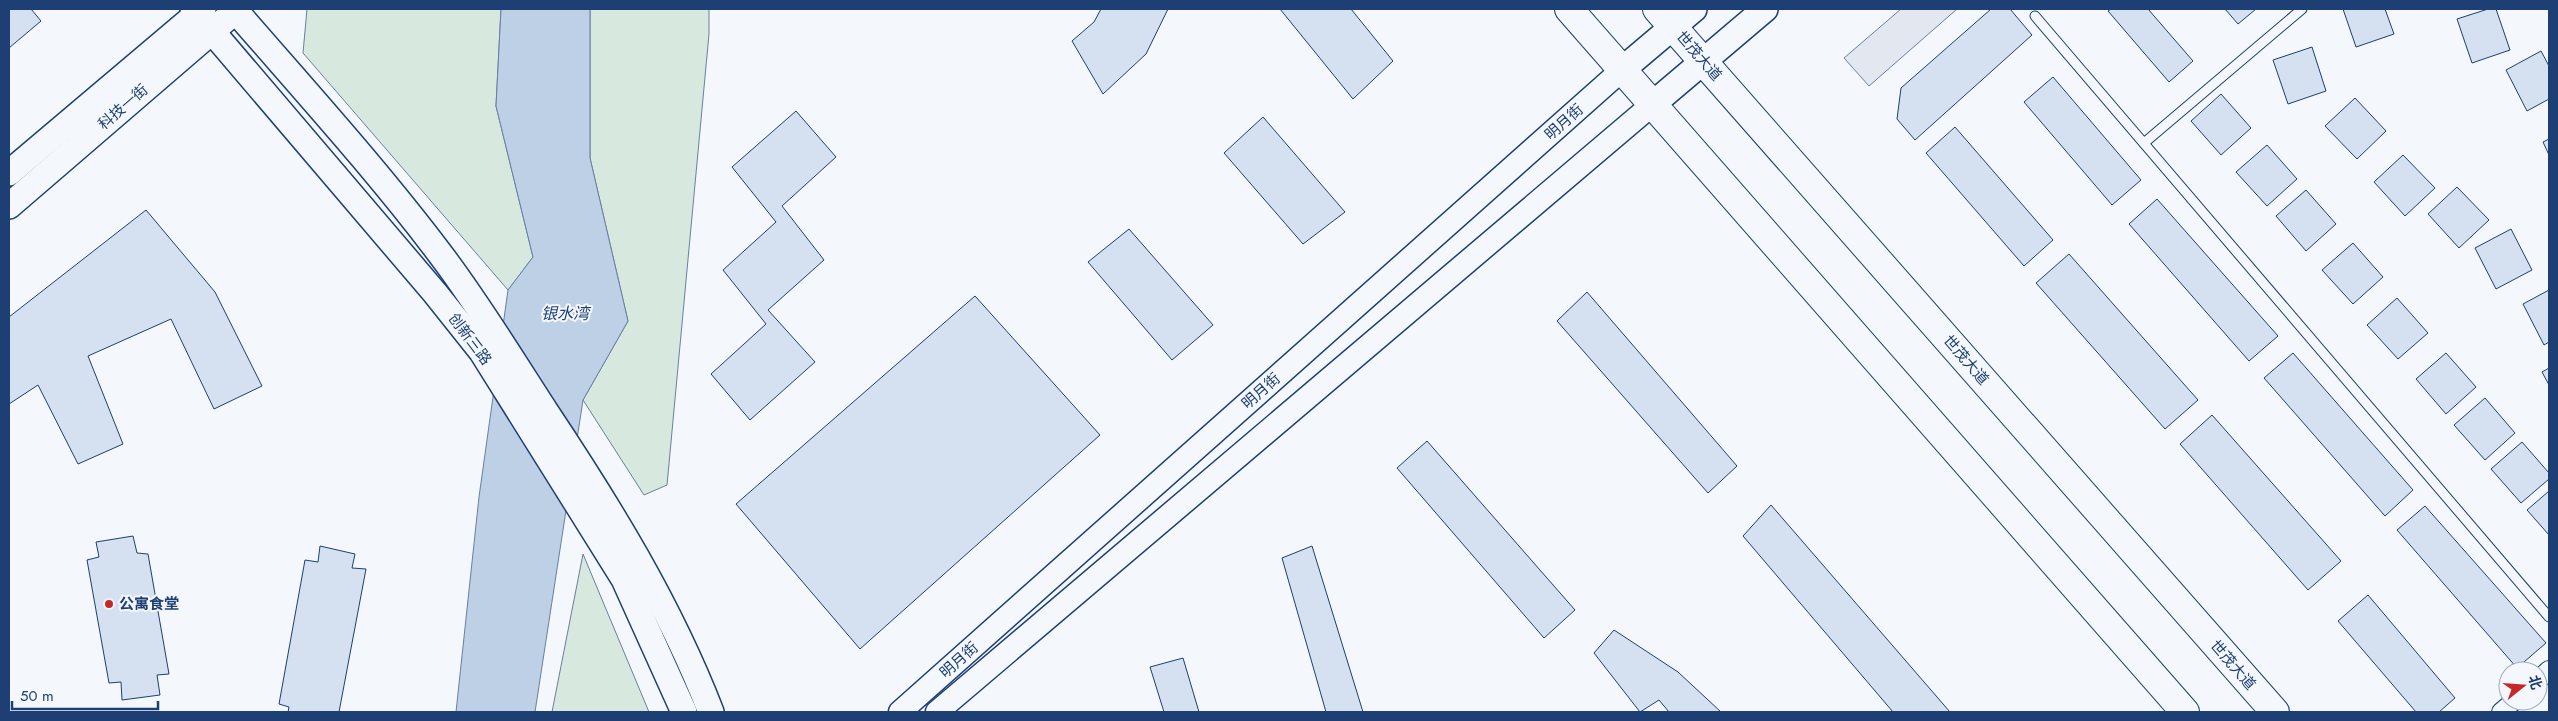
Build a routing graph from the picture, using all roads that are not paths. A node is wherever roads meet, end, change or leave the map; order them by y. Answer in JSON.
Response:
{"nodes":[{"id":1,"x":236,"y":9,"type":"edge"},
{"id":2,"x":1570,"y":9,"type":"edge"},
{"id":3,"x":1694,"y":9,"type":"edge"},
{"id":4,"x":1765,"y":9,"type":"edge"},
{"id":5,"x":2302,"y":9,"type":"edge"},
{"id":6,"x":201,"y":15,"type":"edge"},
{"id":7,"x":2035,"y":16,"type":"dead end"},
{"id":8,"x":1665,"y":18,"type":"edge"},
{"id":9,"x":1703,"y":61,"type":"junction"},
{"id":10,"x":1622,"y":69,"type":"junction"},
{"id":11,"x":1653,"y":104,"type":"junction"},
{"id":12,"x":2144,"y":144,"type":"junction"},
{"id":13,"x":9,"y":173,"type":"edge"},
{"id":14,"x":9,"y":206,"type":"edge"},
{"id":15,"x":2549,"y":617,"type":"edge"},
{"id":16,"x":684,"y":712,"type":"edge"},
{"id":17,"x":711,"y":712,"type":"edge"},
{"id":18,"x":900,"y":712,"type":"edge"},
{"id":19,"x":937,"y":712,"type":"edge"},
{"id":20,"x":2185,"y":712,"type":"edge"},
{"id":21,"x":2275,"y":712,"type":"edge"}],
"edges":[{"from":1,"to":6,"type":"main road","name":"科技一街"},
{"from":1,"to":17,"type":"main road","name":"创新三路"},
{"from":2,"to":10,"type":"main road"},
{"from":3,"to":8,"type":"main road"},
{"from":4,"to":9,"type":"main road"},
{"from":5,"to":12,"type":"lane"},
{"from":6,"to":13,"type":"main road","name":"科技一街"},
{"from":6,"to":14,"type":"main road","name":"科技一街"},
{"from":6,"to":16,"type":"main road","name":"创新三路"},
{"from":7,"to":12,"type":"lane"},
{"from":8,"to":9,"type":"main road","name":"世茂大道"},
{"from":8,"to":10,"type":"main road"},
{"from":9,"to":11,"type":"main road"},
{"from":9,"to":21,"type":"main road","name":"世茂大道"},
{"from":10,"to":11,"type":"main road"},
{"from":10,"to":18,"type":"street","name":"明月街"},
{"from":11,"to":19,"type":"street","name":"明月街"},
{"from":11,"to":20,"type":"main road"},
{"from":12,"to":15,"type":"lane"}]}
